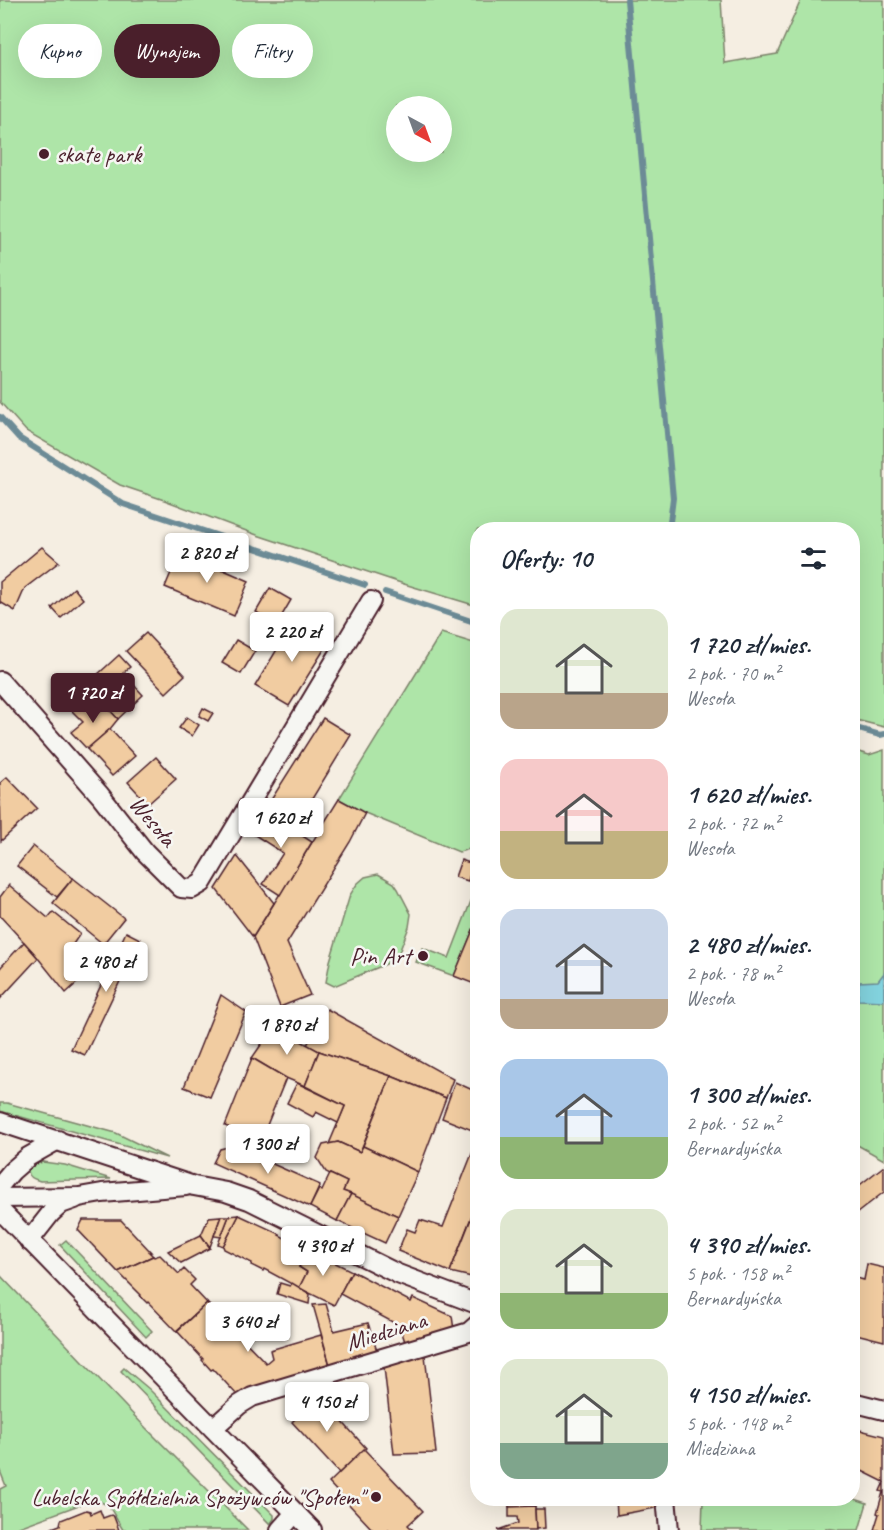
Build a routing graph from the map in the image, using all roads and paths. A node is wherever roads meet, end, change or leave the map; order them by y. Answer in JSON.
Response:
{"nodes":[{"id":1,"x":371,"y":601,"type":"dead end"},
{"id":2,"x":0,"y":681,"type":"edge"},
{"id":3,"x":0,"y":1122,"type":"edge"},
{"id":4,"x":58,"y":1140,"type":"junction"},
{"id":5,"x":0,"y":1185,"type":"edge"},
{"id":6,"x":194,"y":1186,"type":"junction"},
{"id":7,"x":79,"y":1197,"type":"junction"},
{"id":8,"x":0,"y":1198,"type":"edge"},
{"id":9,"x":0,"y":1210,"type":"edge"},
{"id":10,"x":29,"y":1241,"type":"junction"},
{"id":11,"x":470,"y":1302,"type":"edge"},
{"id":12,"x":470,"y":1331,"type":"edge"},
{"id":13,"x":860,"y":1404,"type":"edge"},
{"id":14,"x":884,"y":1410,"type":"edge"},
{"id":15,"x":213,"y":1428,"type":"junction"},
{"id":16,"x":667,"y":1506,"type":"edge"},
{"id":17,"x":295,"y":1513,"type":"junction"},
{"id":18,"x":280,"y":1530,"type":"edge"},
{"id":19,"x":312,"y":1530,"type":"edge"},
{"id":20,"x":669,"y":1530,"type":"edge"}],
"edges":[{"from":1,"to":2,"type":"street","name":"Wesoła"},
{"from":3,"to":4,"type":"street"},
{"from":4,"to":5,"type":"street"},
{"from":4,"to":6,"type":"street"},
{"from":6,"to":7,"type":"street"},
{"from":6,"to":11,"type":"street"},
{"from":7,"to":8,"type":"street"},
{"from":7,"to":10,"type":"street"},
{"from":9,"to":10,"type":"street"},
{"from":10,"to":15,"type":"street"},
{"from":12,"to":15,"type":"street","name":"Miedziana"},
{"from":13,"to":14,"type":"street"},
{"from":15,"to":17,"type":"street"},
{"from":16,"to":20,"type":"street"},
{"from":17,"to":18,"type":"street"},
{"from":17,"to":19,"type":"street"}]}
